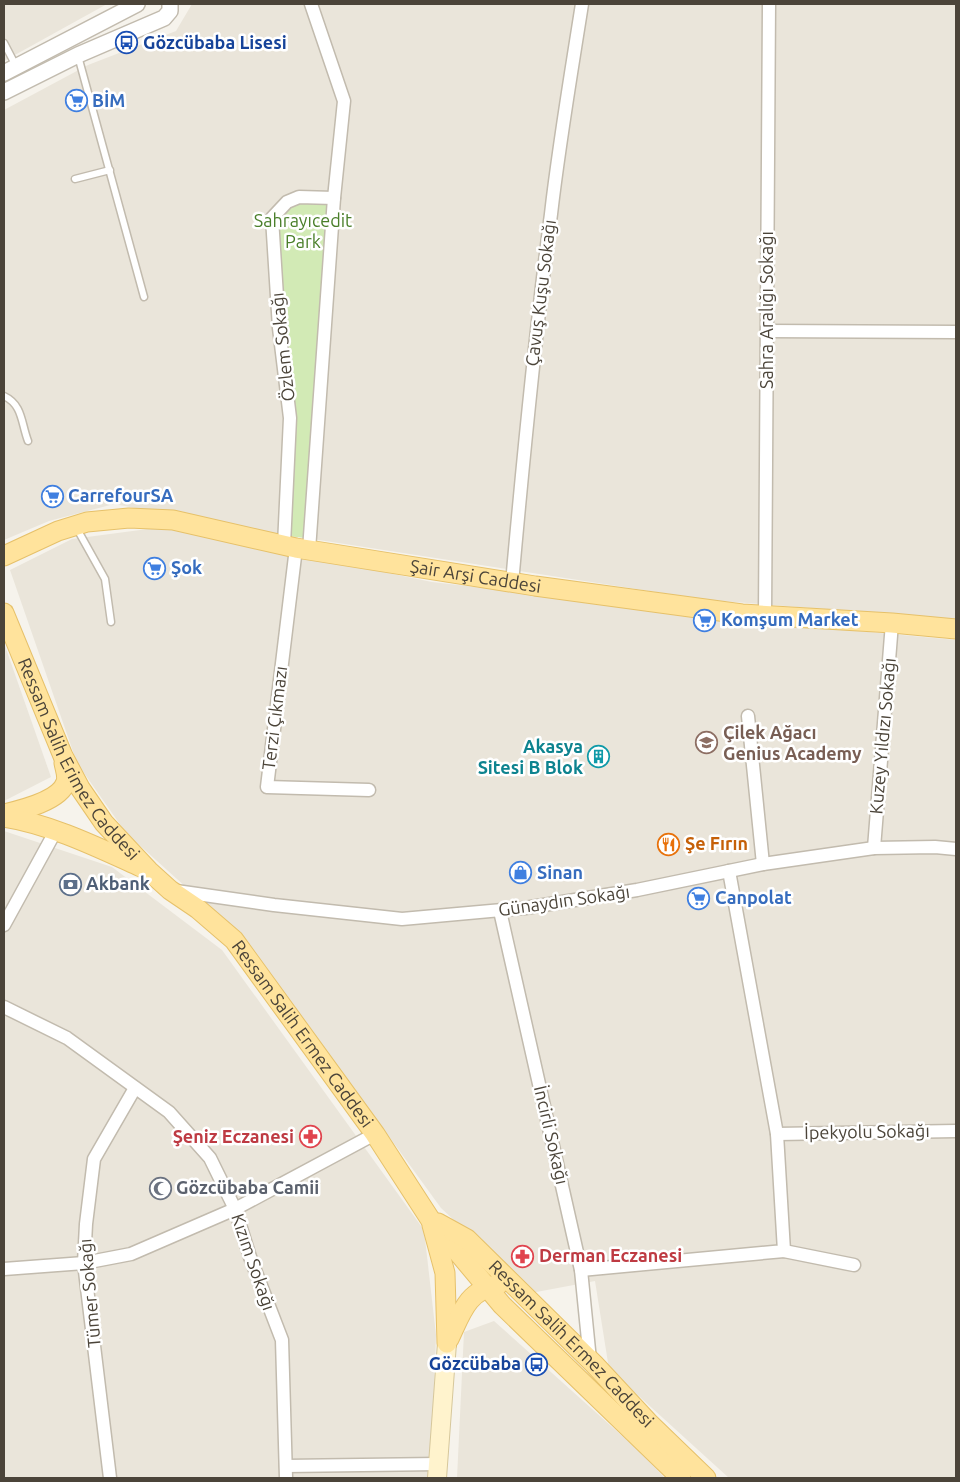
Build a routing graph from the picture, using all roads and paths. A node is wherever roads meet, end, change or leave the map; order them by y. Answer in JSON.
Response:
{"nodes":[{"id":1,"x":138,"y":4,"type":"edge"},
{"id":2,"x":170,"y":4,"type":"edge"},
{"id":3,"x":311,"y":4,"type":"edge"},
{"id":4,"x":582,"y":4,"type":"edge"},
{"id":5,"x":769,"y":4,"type":"edge"},
{"id":6,"x":160,"y":20,"type":"junction"},
{"id":7,"x":4,"y":43,"type":"edge"},
{"id":8,"x":78,"y":55,"type":"junction"},
{"id":9,"x":10,"y":70,"type":"edge"},
{"id":10,"x":4,"y":92,"type":"edge"},
{"id":11,"x":110,"y":170,"type":"junction"},
{"id":12,"x":75,"y":179,"type":"dead end"},
{"id":13,"x":334,"y":198,"type":"junction"},
{"id":14,"x":144,"y":297,"type":"dead end"},
{"id":15,"x":767,"y":331,"type":"junction"},
{"id":16,"x":956,"y":332,"type":"edge"},
{"id":17,"x":4,"y":396,"type":"edge"},
{"id":18,"x":28,"y":441,"type":"dead end"},
{"id":19,"x":75,"y":526,"type":"junction"},
{"id":20,"x":296,"y":548,"type":"junction"},
{"id":21,"x":4,"y":556,"type":"edge"},
{"id":22,"x":512,"y":583,"type":"junction"},
{"id":23,"x":4,"y":613,"type":"edge"},
{"id":24,"x":765,"y":616,"type":"junction"},
{"id":25,"x":111,"y":622,"type":"dead end"},
{"id":26,"x":892,"y":623,"type":"junction"},
{"id":27,"x":4,"y":624,"type":"edge"},
{"id":28,"x":956,"y":629,"type":"edge"},
{"id":29,"x":20,"y":651,"type":"junction"},
{"id":30,"x":748,"y":716,"type":"dead end"},
{"id":31,"x":63,"y":756,"type":"junction"},
{"id":32,"x":369,"y":790,"type":"dead end"},
{"id":33,"x":4,"y":816,"type":"edge"},
{"id":34,"x":55,"y":832,"type":"junction"},
{"id":35,"x":874,"y":848,"type":"junction"},
{"id":36,"x":956,"y":849,"type":"edge"},
{"id":37,"x":763,"y":864,"type":"junction"},
{"id":38,"x":149,"y":871,"type":"junction"},
{"id":39,"x":729,"y":871,"type":"junction"},
{"id":40,"x":170,"y":890,"type":"junction"},
{"id":41,"x":500,"y":911,"type":"junction"},
{"id":42,"x":4,"y":925,"type":"edge"},
{"id":43,"x":4,"y":1007,"type":"edge"},
{"id":44,"x":135,"y":1088,"type":"junction"},
{"id":45,"x":956,"y":1131,"type":"edge"},
{"id":46,"x":375,"y":1134,"type":"junction"},
{"id":47,"x":777,"y":1134,"type":"junction"},
{"id":48,"x":235,"y":1209,"type":"junction"},
{"id":49,"x":430,"y":1219,"type":"junction"},
{"id":50,"x":784,"y":1251,"type":"junction"},
{"id":51,"x":84,"y":1263,"type":"junction"},
{"id":52,"x":854,"y":1265,"type":"dead end"},
{"id":53,"x":4,"y":1269,"type":"edge"},
{"id":54,"x":582,"y":1270,"type":"junction"},
{"id":55,"x":511,"y":1283,"type":"junction"},
{"id":56,"x":486,"y":1287,"type":"junction"},
{"id":57,"x":447,"y":1343,"type":"junction"},
{"id":58,"x":590,"y":1360,"type":"junction"},
{"id":59,"x":437,"y":1471,"type":"edge"},
{"id":60,"x":286,"y":1472,"type":"edge"},
{"id":61,"x":110,"y":1478,"type":"edge"},
{"id":62,"x":681,"y":1478,"type":"edge"},
{"id":63,"x":706,"y":1478,"type":"edge"}],
"edges":[{"from":1,"to":6,"type":"street"},
{"from":1,"to":9,"type":"street"},
{"from":2,"to":6,"type":"street"},
{"from":3,"to":13,"type":"street","name":"Özlem Sokağı"},
{"from":4,"to":22,"type":"street","name":"Çavuş Kuşu Sokağı"},
{"from":5,"to":15,"type":"street","name":"Sahra Aralığı Sokağı"},
{"from":6,"to":8,"type":"street"},
{"from":7,"to":9,"type":"lane"},
{"from":8,"to":10,"type":"street"},
{"from":8,"to":11,"type":"lane"},
{"from":11,"to":12,"type":"lane"},
{"from":11,"to":14,"type":"lane"},
{"from":13,"to":20,"type":"street","name":"Özlem Sokağı"},
{"from":13,"to":20,"type":"street","name":"Özlem Sokağı"},
{"from":15,"to":16,"type":"street"},
{"from":15,"to":24,"type":"street","name":"Sahra Aralığı Sokağı"},
{"from":17,"to":18,"type":"lane"},
{"from":19,"to":20,"type":"main road","name":"Şair Arşi Caddesi"},
{"from":19,"to":21,"type":"main road","name":"Şair Arşi Caddesi"},
{"from":19,"to":25,"type":"lane"},
{"from":20,"to":22,"type":"main road","name":"Şair Arşi Caddesi"},
{"from":20,"to":32,"type":"street","name":"Terzi Çıkmazı"},
{"from":22,"to":24,"type":"main road","name":"Şair Arşi Caddesi"},
{"from":23,"to":29,"type":"main road","name":"Ressam Salih Erimez Caddesi"},
{"from":24,"to":26,"type":"main road","name":"Şair Arşi Caddesi"},
{"from":26,"to":28,"type":"main road","name":"Şair Arşi Caddesi"},
{"from":26,"to":35,"type":"street","name":"Kuzey Yıldızı Sokağı"},
{"from":27,"to":29,"type":"main road"},
{"from":29,"to":31,"type":"main road","name":"Ressam Salih Erimez Caddesi"},
{"from":30,"to":37,"type":"street"},
{"from":31,"to":33,"type":"main road"},
{"from":31,"to":38,"type":"main road","name":"Ressam Salih Erimez Caddesi"},
{"from":33,"to":34,"type":"main road"},
{"from":34,"to":38,"type":"main road"},
{"from":34,"to":42,"type":"street"},
{"from":35,"to":36,"type":"street","name":"Günaydın Sokağı"},
{"from":35,"to":37,"type":"street","name":"Günaydın Sokağı"},
{"from":37,"to":39,"type":"street","name":"Günaydın Sokağı"},
{"from":38,"to":40,"type":"main road","name":"Ressam Salih Ermez Caddesi"},
{"from":39,"to":41,"type":"street","name":"Günaydın Sokağı"},
{"from":39,"to":47,"type":"street"},
{"from":40,"to":41,"type":"street","name":"Günaydın Sokağı"},
{"from":40,"to":46,"type":"main road","name":"Ressam Salih Ermez Caddesi"},
{"from":41,"to":54,"type":"street","name":"İncirli Sokağı"},
{"from":43,"to":44,"type":"street","name":"Kızım Sokağı"},
{"from":44,"to":48,"type":"street","name":"Kızım Sokağı"},
{"from":44,"to":51,"type":"street","name":"Tümer Sokağı"},
{"from":45,"to":47,"type":"street","name":"İpekyolu Sokağı"},
{"from":46,"to":48,"type":"street"},
{"from":46,"to":49,"type":"main road","name":"Ressam Salih Ermez Caddesi"},
{"from":47,"to":50,"type":"street"},
{"from":48,"to":51,"type":"street"},
{"from":48,"to":60,"type":"street","name":"Kızım Sokağı"},
{"from":49,"to":55,"type":"main road","name":"Ressam Salih Ermez Caddesi"},
{"from":49,"to":56,"type":"main road","name":"Ressam Salih Ermez Caddesi"},
{"from":49,"to":57,"type":"main road"},
{"from":50,"to":52,"type":"street"},
{"from":50,"to":54,"type":"street"},
{"from":51,"to":53,"type":"street"},
{"from":51,"to":61,"type":"street","name":"Tümer Sokağı"},
{"from":54,"to":58,"type":"street","name":"İncirli Sokağı"},
{"from":55,"to":56,"type":"main road"},
{"from":55,"to":58,"type":"main road","name":"Ressam Salih Ermez Caddesi"},
{"from":56,"to":57,"type":"main road"},
{"from":56,"to":62,"type":"main road","name":"Ressam Salih Ermez Caddesi"},
{"from":57,"to":59,"type":"main road"},
{"from":58,"to":63,"type":"main road","name":"Ressam Salih Ermez Caddesi"},
{"from":59,"to":60,"type":"street"}]}
